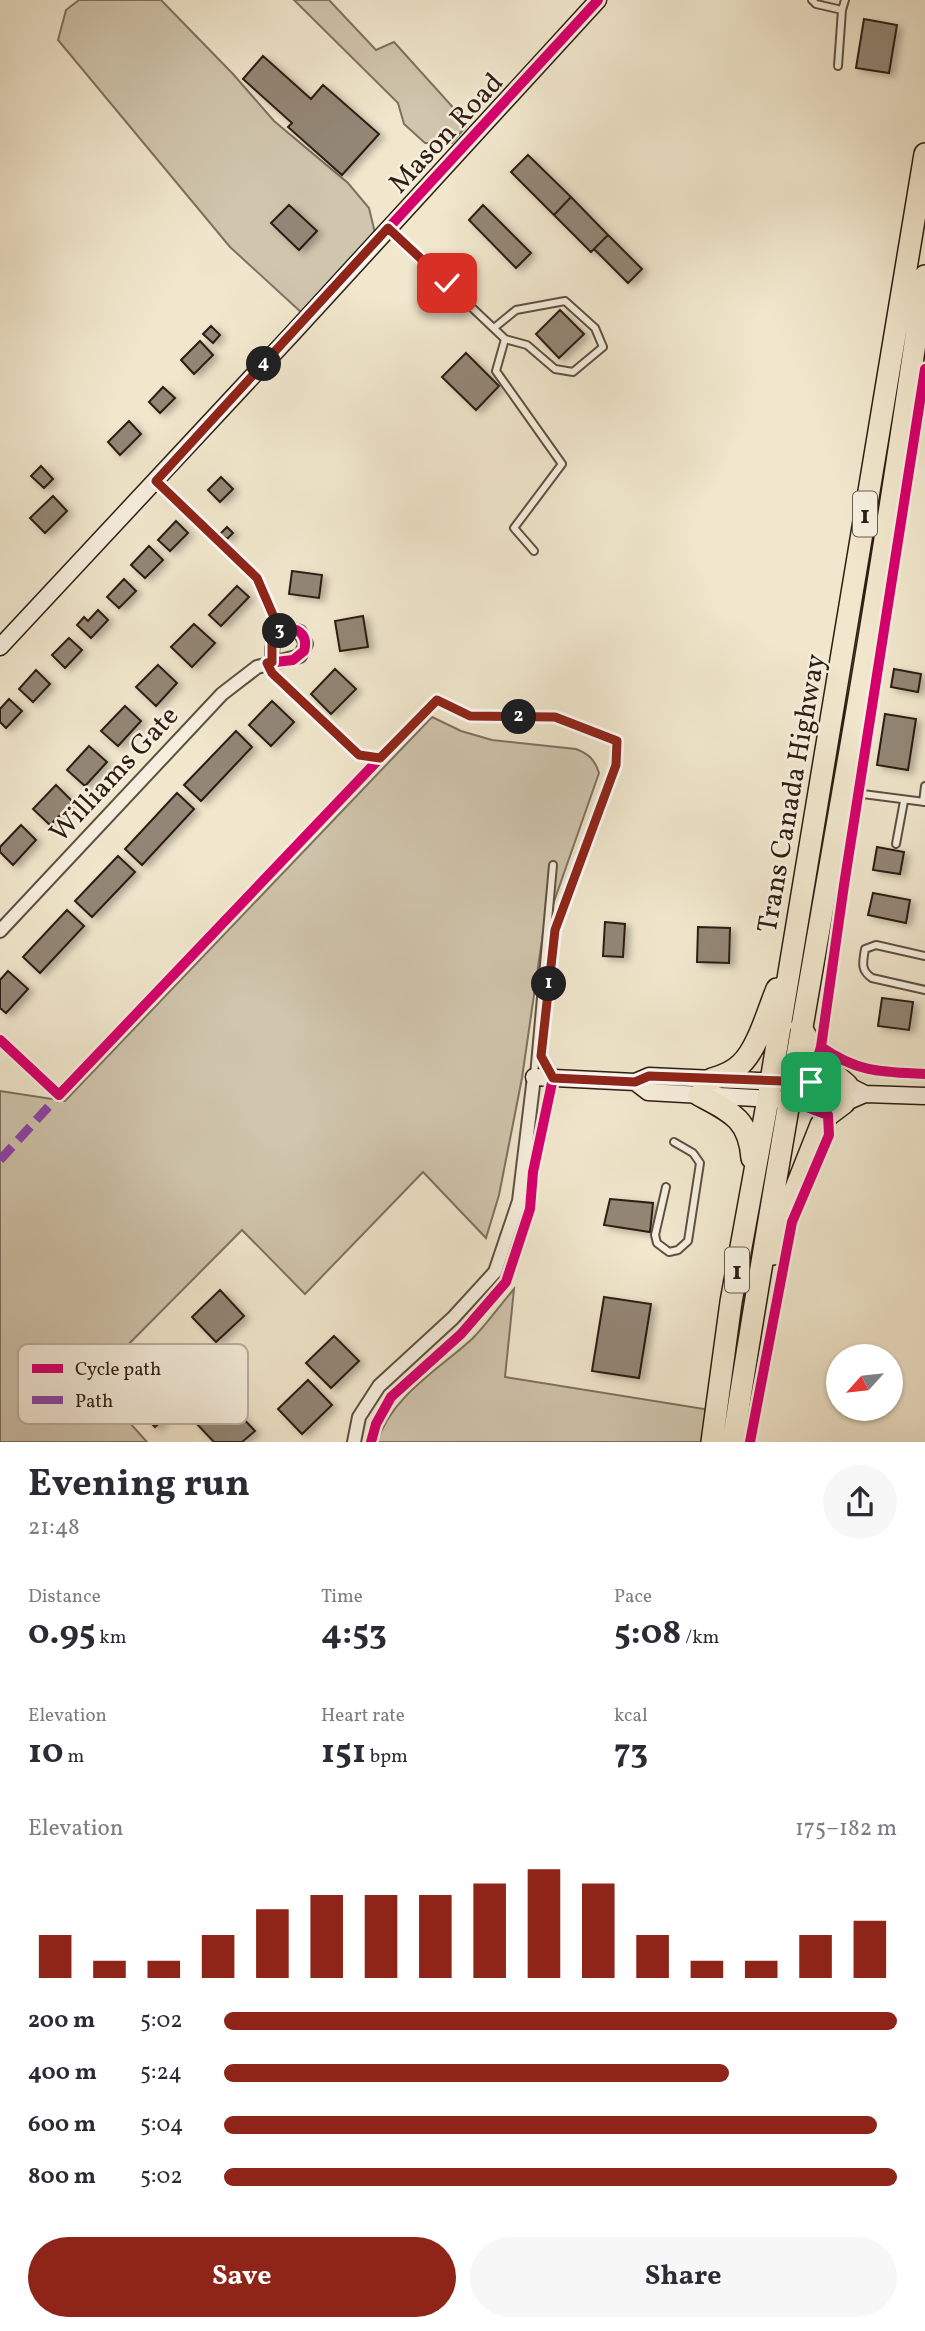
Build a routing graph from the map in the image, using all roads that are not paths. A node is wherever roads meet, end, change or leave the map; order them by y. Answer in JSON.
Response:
{"nodes":[{"id":1,"x":598,"y":0,"type":"edge"},
{"id":2,"x":812,"y":0,"type":"edge"},
{"id":3,"x":845,"y":0,"type":"edge"},
{"id":4,"x":842,"y":10,"type":"junction"},
{"id":5,"x":838,"y":66,"type":"dead end"},
{"id":6,"x":925,"y":155,"type":"edge"},
{"id":7,"x":388,"y":228,"type":"junction"},
{"id":8,"x":925,"y":276,"type":"edge"},
{"id":9,"x":494,"y":328,"type":"junction"},
{"id":10,"x":505,"y":339,"type":"junction"},
{"id":11,"x":534,"y":551,"type":"dead end"},
{"id":12,"x":0,"y":647,"type":"edge"},
{"id":13,"x":272,"y":662,"type":"dead end"},
{"id":14,"x":925,"y":786,"type":"edge"},
{"id":15,"x":843,"y":792,"type":"junction"},
{"id":16,"x":904,"y":800,"type":"junction"},
{"id":17,"x":924,"y":802,"type":"edge"},
{"id":18,"x":897,"y":844,"type":"dead end"},
{"id":19,"x":554,"y":864,"type":"dead end"},
{"id":20,"x":0,"y":931,"type":"edge"},
{"id":21,"x":791,"y":955,"type":"junction"},
{"id":22,"x":925,"y":956,"type":"edge"},
{"id":23,"x":925,"y":990,"type":"edge"},
{"id":24,"x":801,"y":1027,"type":"junction"},
{"id":25,"x":534,"y":1077,"type":"junction"},
{"id":26,"x":706,"y":1087,"type":"junction"},
{"id":27,"x":779,"y":1091,"type":"junction"},
{"id":28,"x":852,"y":1094,"type":"junction"},
{"id":29,"x":925,"y":1096,"type":"edge"},
{"id":30,"x":674,"y":1142,"type":"dead end"},
{"id":31,"x":754,"y":1178,"type":"junction"},
{"id":32,"x":666,"y":1187,"type":"dead end"},
{"id":33,"x":752,"y":1316,"type":"junction"},
{"id":34,"x":354,"y":1442,"type":"edge"},
{"id":35,"x":712,"y":1442,"type":"edge"},
{"id":36,"x":733,"y":1442,"type":"edge"}],
"edges":[{"from":1,"to":7,"type":"street","name":"Mason Road"},
{"from":2,"to":4,"type":"lane"},
{"from":3,"to":4,"type":"lane"},
{"from":4,"to":5,"type":"lane"},
{"from":6,"to":21,"type":"highway","name":"Trans Canada Highway","number":"1"},
{"from":7,"to":9,"type":"lane"},
{"from":7,"to":12,"type":"street","name":"Mason Road"},
{"from":8,"to":15,"type":"highway","name":"Trans Canada Highway","number":"1"},
{"from":9,"to":10,"type":"lane"},
{"from":9,"to":10,"type":"lane"},
{"from":10,"to":11,"type":"lane"},
{"from":13,"to":20,"type":"street","name":"Williams Gate"},
{"from":14,"to":17,"type":"lane"},
{"from":15,"to":16,"type":"lane"},
{"from":15,"to":24,"type":"highway","name":"Trans Canada Highway","number":"1"},
{"from":16,"to":17,"type":"lane"},
{"from":16,"to":18,"type":"lane"},
{"from":19,"to":25,"type":"lane"},
{"from":21,"to":26,"type":"highway"},
{"from":21,"to":27,"type":"highway","name":"Trans Canada Highway","number":"1"},
{"from":22,"to":23,"type":"lane"},
{"from":24,"to":27,"type":"highway","name":"Trans Canada Highway","number":"1"},
{"from":24,"to":28,"type":"highway"},
{"from":25,"to":26,"type":"street"},
{"from":25,"to":34,"type":"street"},
{"from":26,"to":27,"type":"street"},
{"from":26,"to":31,"type":"highway"},
{"from":27,"to":28,"type":"street"},
{"from":27,"to":31,"type":"highway","name":"Trans Canada Highway","number":"1"},
{"from":27,"to":33,"type":"highway","name":"Trans Canada Highway","number":"1"},
{"from":28,"to":29,"type":"street"},
{"from":28,"to":33,"type":"highway"},
{"from":30,"to":32,"type":"lane"},
{"from":31,"to":35,"type":"highway","name":"Trans Canada Highway","number":"1"},
{"from":33,"to":36,"type":"highway","name":"Trans Canada Highway","number":"1"}]}
